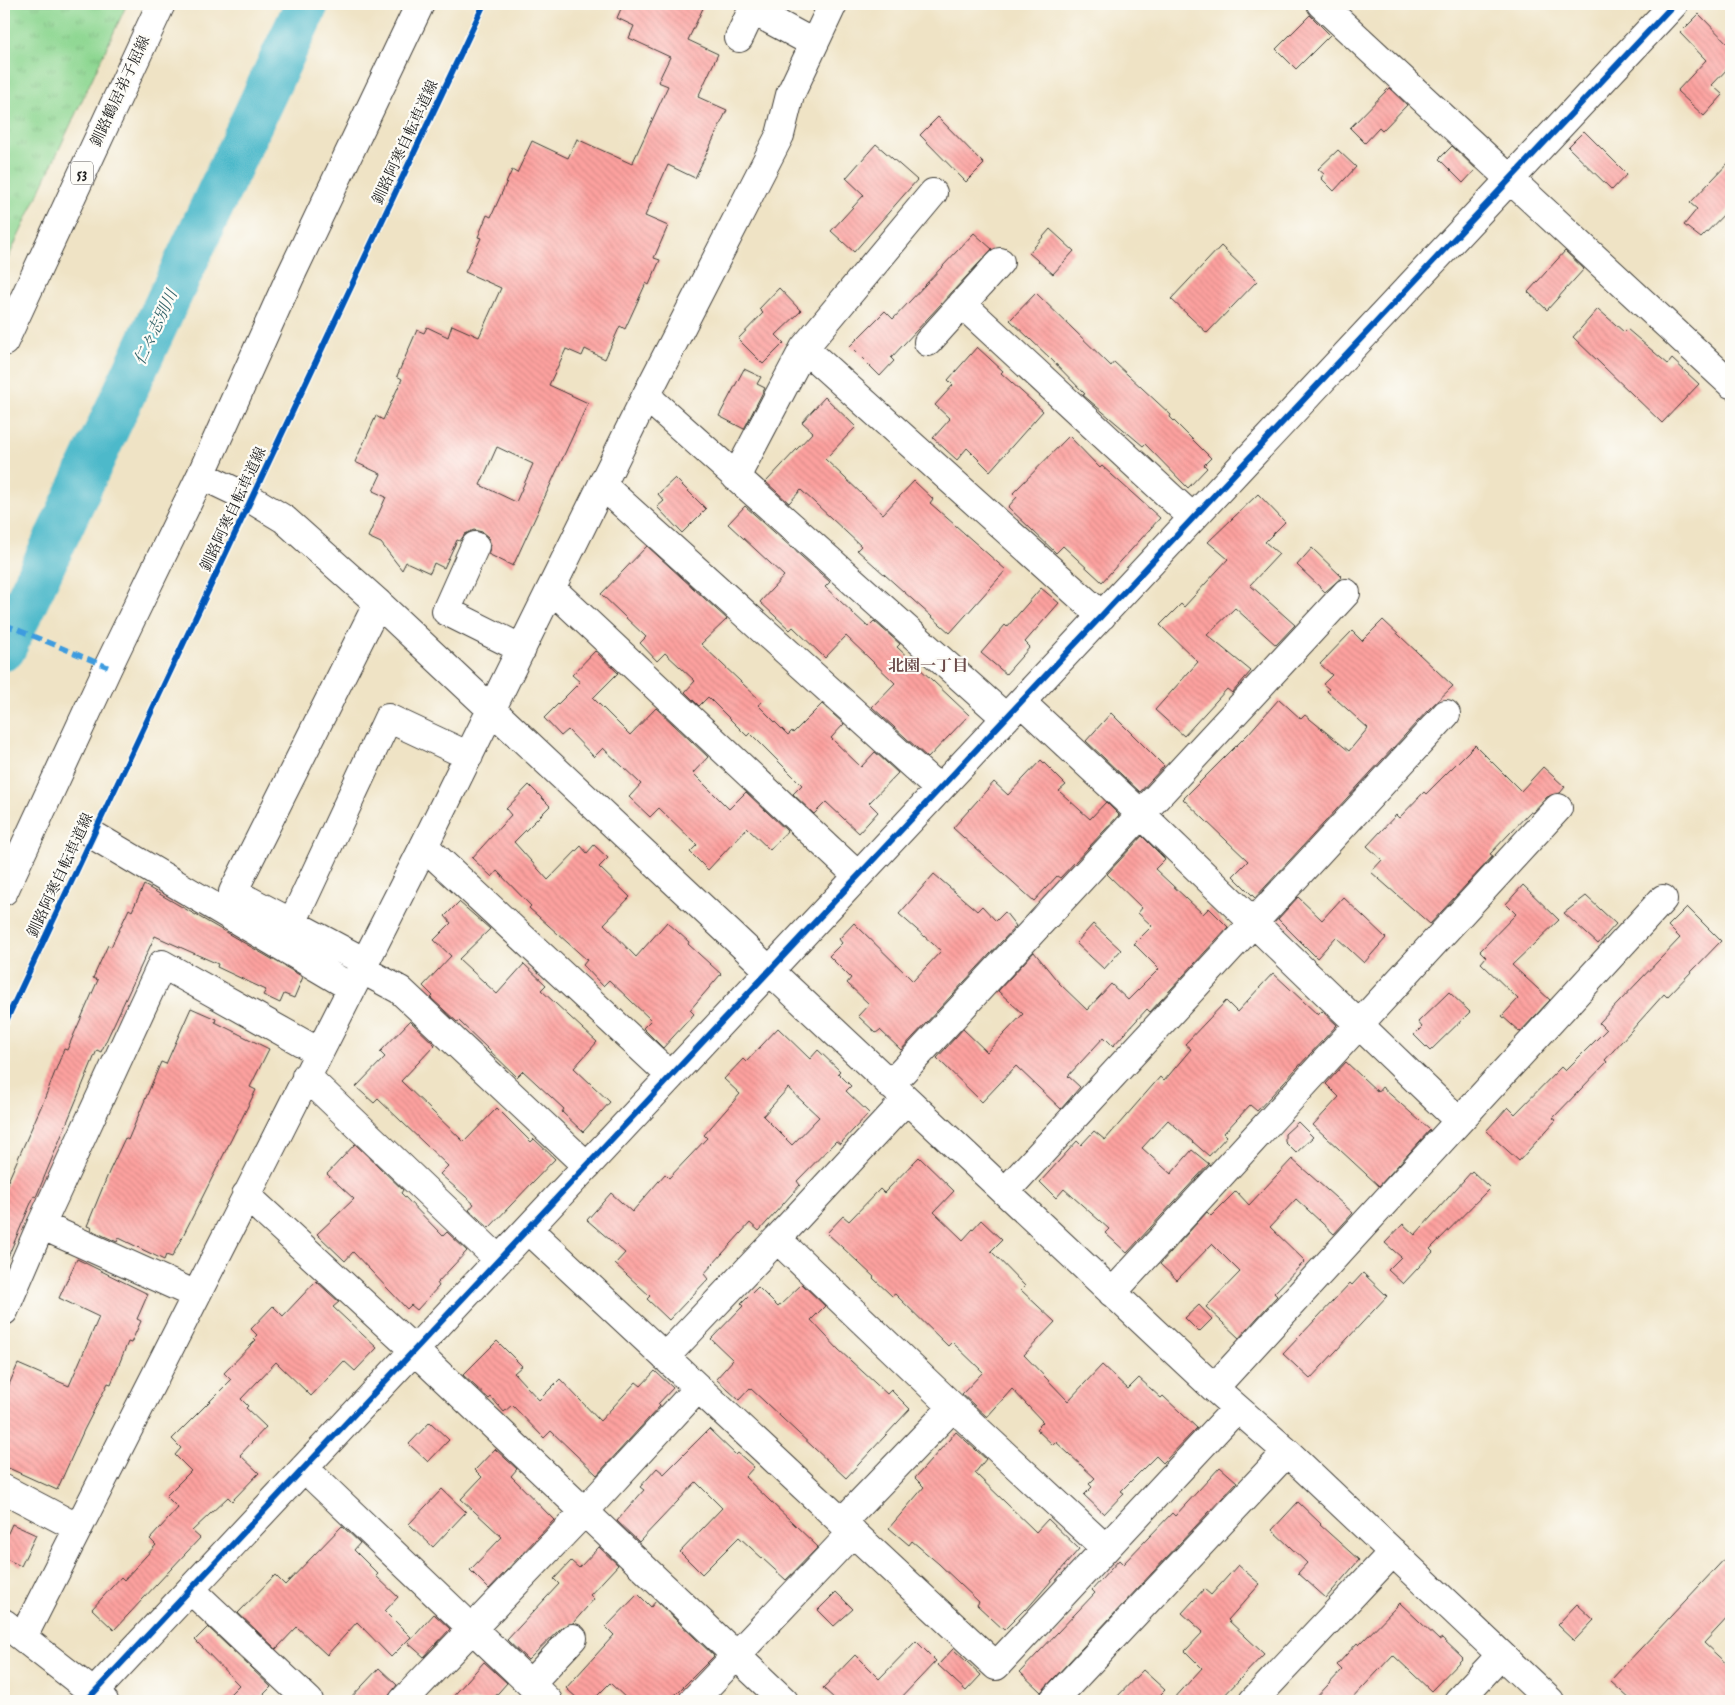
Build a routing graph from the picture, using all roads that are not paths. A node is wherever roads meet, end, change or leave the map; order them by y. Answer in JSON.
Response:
{"nodes":[{"id":1,"x":161,"y":4,"type":"edge"},
{"id":2,"x":420,"y":4,"type":"edge"},
{"id":3,"x":833,"y":4,"type":"edge"},
{"id":4,"x":1321,"y":4,"type":"edge"},
{"id":5,"x":1674,"y":4,"type":"edge"},
{"id":6,"x":753,"y":7,"type":"edge"},
{"id":7,"x":739,"y":38,"type":"dead end"},
{"id":8,"x":813,"y":43,"type":"junction"},
{"id":9,"x":1509,"y":180,"type":"junction"},
{"id":10,"x":933,"y":193,"type":"dead end"},
{"id":11,"x":1000,"y":262,"type":"dead end"},
{"id":12,"x":962,"y":304,"type":"junction"},
{"id":13,"x":4,"y":342,"type":"edge"},
{"id":14,"x":928,"y":342,"type":"dead end"},
{"id":15,"x":804,"y":348,"type":"junction"},
{"id":16,"x":1731,"y":384,"type":"edge"},
{"id":17,"x":646,"y":396,"type":"junction"},
{"id":18,"x":201,"y":475,"type":"junction"},
{"id":19,"x":736,"y":477,"type":"junction"},
{"id":20,"x":602,"y":485,"type":"junction"},
{"id":21,"x":1192,"y":517,"type":"junction"},
{"id":22,"x":475,"y":546,"type":"dead end"},
{"id":23,"x":552,"y":589,"type":"junction"},
{"id":24,"x":1346,"y":593,"type":"dead end"},
{"id":25,"x":378,"y":603,"type":"junction"},
{"id":26,"x":1102,"y":616,"type":"junction"},
{"id":27,"x":522,"y":649,"type":"junction"},
{"id":28,"x":492,"y":710,"type":"junction"},
{"id":29,"x":1014,"y":710,"type":"junction"},
{"id":30,"x":1446,"y":714,"type":"dead end"},
{"id":31,"x":469,"y":756,"type":"junction"},
{"id":32,"x":939,"y":789,"type":"junction"},
{"id":33,"x":1558,"y":808,"type":"dead end"},
{"id":34,"x":1141,"y":814,"type":"junction"},
{"id":35,"x":93,"y":835,"type":"dead end"},
{"id":36,"x":424,"y":846,"type":"junction"},
{"id":37,"x":858,"y":876,"type":"junction"},
{"id":38,"x":4,"y":891,"type":"edge"},
{"id":39,"x":1663,"y":899,"type":"dead end"},
{"id":40,"x":292,"y":923,"type":"junction"},
{"id":41,"x":1253,"y":924,"type":"junction"},
{"id":42,"x":768,"y":972,"type":"junction"},
{"id":43,"x":359,"y":973,"type":"junction"},
{"id":44,"x":1359,"y":1026,"type":"junction"},
{"id":45,"x":319,"y":1052,"type":"junction"},
{"id":46,"x":306,"y":1076,"type":"junction"},
{"id":47,"x":671,"y":1076,"type":"junction"},
{"id":48,"x":898,"y":1093,"type":"junction"},
{"id":49,"x":1460,"y":1121,"type":"junction"},
{"id":50,"x":587,"y":1166,"type":"junction"},
{"id":51,"x":1004,"y":1192,"type":"junction"},
{"id":52,"x":246,"y":1195,"type":"junction"},
{"id":53,"x":41,"y":1225,"type":"junction"},
{"id":54,"x":528,"y":1229,"type":"junction"},
{"id":55,"x":777,"y":1239,"type":"junction"},
{"id":56,"x":499,"y":1260,"type":"junction"},
{"id":57,"x":1112,"y":1293,"type":"junction"},
{"id":58,"x":196,"y":1295,"type":"junction"},
{"id":59,"x":4,"y":1311,"type":"edge"},
{"id":60,"x":414,"y":1350,"type":"junction"},
{"id":61,"x":665,"y":1356,"type":"junction"},
{"id":62,"x":698,"y":1388,"type":"junction"},
{"id":63,"x":1214,"y":1388,"type":"junction"},
{"id":64,"x":953,"y":1407,"type":"junction"},
{"id":65,"x":1236,"y":1409,"type":"junction"},
{"id":66,"x":1287,"y":1452,"type":"junction"},
{"id":67,"x":304,"y":1468,"type":"junction"},
{"id":68,"x":4,"y":1490,"type":"edge"},
{"id":69,"x":583,"y":1513,"type":"junction"},
{"id":70,"x":848,"y":1527,"type":"junction"},
{"id":71,"x":78,"y":1528,"type":"junction"},
{"id":72,"x":1106,"y":1548,"type":"junction"},
{"id":73,"x":1394,"y":1552,"type":"junction"},
{"id":74,"x":191,"y":1590,"type":"junction"},
{"id":75,"x":472,"y":1629,"type":"junction"},
{"id":76,"x":13,"y":1630,"type":"edge"},
{"id":77,"x":573,"y":1638,"type":"dead end"},
{"id":78,"x":735,"y":1656,"type":"junction"},
{"id":79,"x":1500,"y":1656,"type":"junction"},
{"id":80,"x":539,"y":1692,"type":"edge"},
{"id":81,"x":95,"y":1698,"type":"edge"},
{"id":82,"x":309,"y":1701,"type":"edge"},
{"id":83,"x":403,"y":1701,"type":"edge"},
{"id":84,"x":693,"y":1701,"type":"edge"},
{"id":85,"x":784,"y":1701,"type":"edge"},
{"id":86,"x":1053,"y":1701,"type":"edge"},
{"id":87,"x":1253,"y":1701,"type":"edge"},
{"id":88,"x":1458,"y":1701,"type":"edge"},
{"id":89,"x":1550,"y":1701,"type":"edge"}],
"edges":[{"from":1,"to":13,"type":"street","name":"釧路鶴居弟子屈線","number":"53"},
{"from":2,"to":18,"type":"street"},
{"from":3,"to":8,"type":"street"},
{"from":4,"to":9,"type":"street"},
{"from":5,"to":9,"type":"street"},
{"from":6,"to":7,"type":"street"},
{"from":6,"to":8,"type":"street"},
{"from":8,"to":17,"type":"street"},
{"from":9,"to":16,"type":"street"},
{"from":9,"to":21,"type":"street"},
{"from":10,"to":15,"type":"street"},
{"from":11,"to":12,"type":"street"},
{"from":12,"to":14,"type":"street"},
{"from":12,"to":21,"type":"street"},
{"from":15,"to":19,"type":"street"},
{"from":15,"to":26,"type":"street"},
{"from":17,"to":19,"type":"street"},
{"from":17,"to":20,"type":"street"},
{"from":18,"to":25,"type":"street"},
{"from":18,"to":38,"type":"street"},
{"from":19,"to":29,"type":"street"},
{"from":20,"to":23,"type":"street"},
{"from":20,"to":32,"type":"street"},
{"from":21,"to":26,"type":"street"},
{"from":22,"to":27,"type":"street"},
{"from":23,"to":27,"type":"street"},
{"from":23,"to":37,"type":"street"},
{"from":24,"to":34,"type":"street"},
{"from":25,"to":28,"type":"street"},
{"from":25,"to":40,"type":"street"},
{"from":26,"to":29,"type":"street"},
{"from":27,"to":28,"type":"street"},
{"from":28,"to":31,"type":"street"},
{"from":28,"to":42,"type":"street"},
{"from":29,"to":32,"type":"street"},
{"from":29,"to":34,"type":"street"},
{"from":30,"to":41,"type":"street"},
{"from":31,"to":36,"type":"street"},
{"from":31,"to":40,"type":"street"},
{"from":32,"to":37,"type":"street"},
{"from":33,"to":44,"type":"street"},
{"from":34,"to":41,"type":"street"},
{"from":34,"to":48,"type":"street"},
{"from":35,"to":43,"type":"street"},
{"from":36,"to":43,"type":"street"},
{"from":36,"to":47,"type":"street"},
{"from":37,"to":42,"type":"street"},
{"from":39,"to":49,"type":"street"},
{"from":40,"to":43,"type":"street"},
{"from":41,"to":44,"type":"street"},
{"from":41,"to":51,"type":"street"},
{"from":42,"to":47,"type":"street"},
{"from":42,"to":48,"type":"street"},
{"from":43,"to":45,"type":"street"},
{"from":43,"to":50,"type":"street"},
{"from":44,"to":49,"type":"street"},
{"from":44,"to":57,"type":"street"},
{"from":45,"to":46,"type":"street"},
{"from":45,"to":53,"type":"street"},
{"from":46,"to":52,"type":"street"},
{"from":46,"to":56,"type":"street"},
{"from":47,"to":50,"type":"street"},
{"from":48,"to":51,"type":"street"},
{"from":48,"to":55,"type":"street"},
{"from":49,"to":63,"type":"street"},
{"from":50,"to":54,"type":"street"},
{"from":51,"to":57,"type":"street"},
{"from":52,"to":58,"type":"street"},
{"from":52,"to":60,"type":"street"},
{"from":53,"to":58,"type":"street"},
{"from":53,"to":59,"type":"street"},
{"from":54,"to":56,"type":"street"},
{"from":54,"to":61,"type":"street"},
{"from":55,"to":61,"type":"street"},
{"from":55,"to":64,"type":"street"},
{"from":56,"to":60,"type":"street"},
{"from":57,"to":63,"type":"street"},
{"from":58,"to":71,"type":"street"},
{"from":60,"to":67,"type":"street"},
{"from":60,"to":69,"type":"street"},
{"from":61,"to":62,"type":"street"},
{"from":62,"to":69,"type":"street"},
{"from":62,"to":70,"type":"street"},
{"from":63,"to":65,"type":"street"},
{"from":64,"to":70,"type":"street"},
{"from":64,"to":72,"type":"street"},
{"from":65,"to":66,"type":"street"},
{"from":65,"to":72,"type":"street"},
{"from":66,"to":73,"type":"street"},
{"from":66,"to":86,"type":"street"},
{"from":67,"to":74,"type":"street"},
{"from":67,"to":75,"type":"street"},
{"from":68,"to":71,"type":"street"},
{"from":69,"to":75,"type":"street"},
{"from":69,"to":78,"type":"street"},
{"from":70,"to":72,"type":"street"},
{"from":70,"to":78,"type":"street"},
{"from":71,"to":76,"type":"street"},
{"from":73,"to":79,"type":"street"},
{"from":73,"to":87,"type":"street"},
{"from":74,"to":81,"type":"street"},
{"from":74,"to":82,"type":"street"},
{"from":75,"to":80,"type":"street"},
{"from":75,"to":83,"type":"street"},
{"from":76,"to":81,"type":"street"},
{"from":77,"to":80,"type":"street"},
{"from":78,"to":84,"type":"street"},
{"from":78,"to":85,"type":"street"},
{"from":79,"to":88,"type":"street"},
{"from":79,"to":89,"type":"street"}]}
